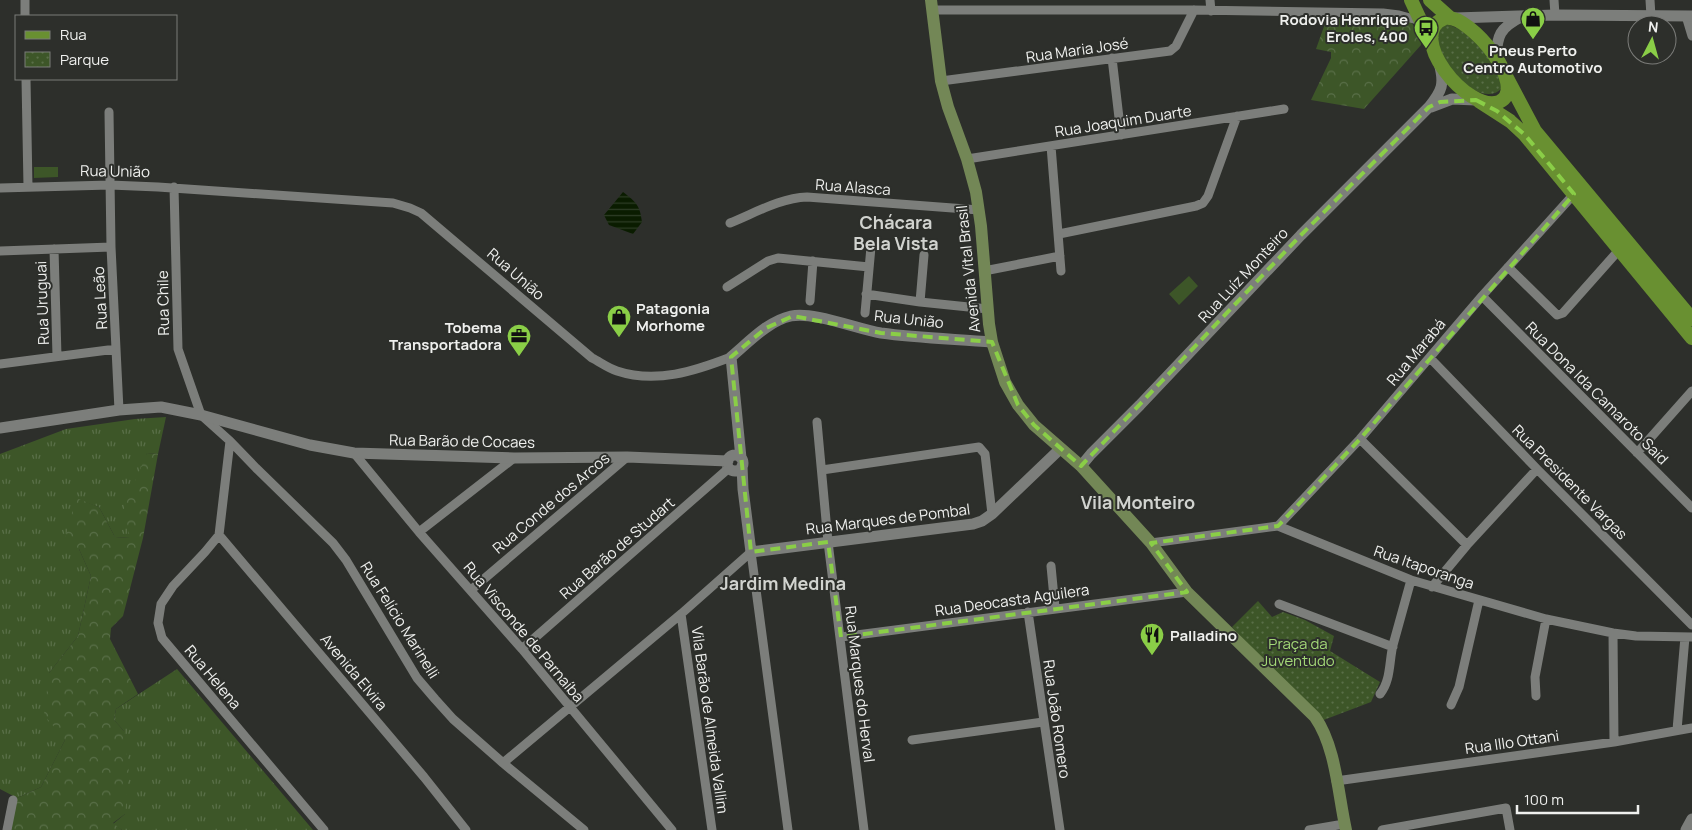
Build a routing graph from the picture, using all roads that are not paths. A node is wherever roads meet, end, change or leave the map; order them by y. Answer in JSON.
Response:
{"nodes":[{"id":1,"x":25,"y":0,"type":"edge"},
{"id":2,"x":1210,"y":0,"type":"edge"},
{"id":3,"x":1411,"y":0,"type":"edge"},
{"id":4,"x":1430,"y":0,"type":"edge"},
{"id":5,"x":1554,"y":0,"type":"edge"},
{"id":6,"x":1650,"y":0,"type":"edge"},
{"id":7,"x":932,"y":5,"type":"edge"},
{"id":8,"x":1194,"y":10,"type":"junction"},
{"id":9,"x":1211,"y":10,"type":"junction"},
{"id":10,"x":25,"y":15,"type":"edge"},
{"id":11,"x":1525,"y":15,"type":"junction"},
{"id":12,"x":1555,"y":15,"type":"junction"},
{"id":13,"x":1651,"y":15,"type":"edge"},
{"id":14,"x":1627,"y":16,"type":"edge"},
{"id":15,"x":1689,"y":16,"type":"edge"},
{"id":16,"x":1452,"y":18,"type":"junction"},
{"id":17,"x":1421,"y":21,"type":"junction"},
{"id":18,"x":1692,"y":36,"type":"edge"},
{"id":19,"x":1432,"y":44,"type":"junction"},
{"id":20,"x":1112,"y":58,"type":"junction"},
{"id":21,"x":1496,"y":58,"type":"junction"},
{"id":22,"x":1438,"y":60,"type":"junction"},
{"id":23,"x":1507,"y":78,"type":"junction"},
{"id":24,"x":26,"y":80,"type":"edge"},
{"id":25,"x":941,"y":81,"type":"junction"},
{"id":26,"x":1477,"y":100,"type":"junction"},
{"id":27,"x":1430,"y":107,"type":"junction"},
{"id":28,"x":1284,"y":109,"type":"dead end"},
{"id":29,"x":109,"y":112,"type":"dead end"},
{"id":30,"x":1237,"y":116,"type":"junction"},
{"id":31,"x":1121,"y":135,"type":"junction"},
{"id":32,"x":1051,"y":146,"type":"junction"},
{"id":33,"x":967,"y":159,"type":"junction"},
{"id":34,"x":110,"y":185,"type":"junction"},
{"id":35,"x":28,"y":187,"type":"junction"},
{"id":36,"x":0,"y":188,"type":"edge"},
{"id":37,"x":174,"y":188,"type":"junction"},
{"id":38,"x":1574,"y":194,"type":"junction"},
{"id":39,"x":979,"y":210,"type":"junction"},
{"id":40,"x":730,"y":224,"type":"dead end"},
{"id":41,"x":1059,"y":234,"type":"junction"},
{"id":42,"x":111,"y":247,"type":"junction"},
{"id":43,"x":871,"y":247,"type":"dead end"},
{"id":44,"x":54,"y":249,"type":"junction"},
{"id":45,"x":1619,"y":250,"type":"junction"},
{"id":46,"x":0,"y":251,"type":"edge"},
{"id":47,"x":924,"y":255,"type":"dead end"},
{"id":48,"x":1060,"y":256,"type":"junction"},
{"id":49,"x":813,"y":261,"type":"junction"},
{"id":50,"x":869,"y":267,"type":"junction"},
{"id":51,"x":1508,"y":267,"type":"junction"},
{"id":52,"x":984,"y":271,"type":"junction"},
{"id":53,"x":1061,"y":271,"type":"dead end"},
{"id":54,"x":727,"y":288,"type":"dead end"},
{"id":55,"x":866,"y":294,"type":"junction"},
{"id":56,"x":1482,"y":296,"type":"junction"},
{"id":57,"x":810,"y":301,"type":"dead end"},
{"id":58,"x":920,"y":302,"type":"junction"},
{"id":59,"x":988,"y":309,"type":"junction"},
{"id":60,"x":865,"y":313,"type":"dead end"},
{"id":61,"x":1692,"y":319,"type":"edge"},
{"id":62,"x":1692,"y":338,"type":"edge"},
{"id":63,"x":992,"y":342,"type":"junction"},
{"id":64,"x":116,"y":349,"type":"junction"},
{"id":65,"x":57,"y":356,"type":"junction"},
{"id":66,"x":732,"y":357,"type":"junction"},
{"id":67,"x":1430,"y":358,"type":"junction"},
{"id":68,"x":0,"y":364,"type":"edge"},
{"id":69,"x":1692,"y":391,"type":"edge"},
{"id":70,"x":119,"y":410,"type":"junction"},
{"id":71,"x":200,"y":415,"type":"junction"},
{"id":72,"x":816,"y":422,"type":"dead end"},
{"id":73,"x":0,"y":428,"type":"edge"},
{"id":74,"x":1360,"y":439,"type":"junction"},
{"id":75,"x":230,"y":441,"type":"junction"},
{"id":76,"x":1060,"y":449,"type":"junction"},
{"id":77,"x":354,"y":453,"type":"junction"},
{"id":78,"x":1637,"y":454,"type":"junction"},
{"id":79,"x":627,"y":457,"type":"junction"},
{"id":80,"x":514,"y":458,"type":"junction"},
{"id":81,"x":734,"y":463,"type":"junction"},
{"id":82,"x":1081,"y":466,"type":"junction"},
{"id":83,"x":1537,"y":469,"type":"junction"},
{"id":84,"x":822,"y":470,"type":"junction"},
{"id":85,"x":1692,"y":508,"type":"edge"},
{"id":86,"x":992,"y":514,"type":"junction"},
{"id":87,"x":1278,"y":526,"type":"junction"},
{"id":88,"x":419,"y":532,"type":"junction"},
{"id":89,"x":219,"y":534,"type":"junction"},
{"id":90,"x":828,"y":542,"type":"junction"},
{"id":91,"x":1151,"y":543,"type":"junction"},
{"id":92,"x":1467,"y":545,"type":"junction"},
{"id":93,"x":752,"y":552,"type":"junction"},
{"id":94,"x":1051,"y":566,"type":"dead end"},
{"id":95,"x":1411,"y":580,"type":"junction"},
{"id":96,"x":1432,"y":587,"type":"junction"},
{"id":97,"x":471,"y":590,"type":"junction"},
{"id":98,"x":1187,"y":592,"type":"junction"},
{"id":99,"x":1480,"y":600,"type":"junction"},
{"id":100,"x":1279,"y":604,"type":"dead end"},
{"id":101,"x":1055,"y":608,"type":"junction"},
{"id":102,"x":1028,"y":612,"type":"junction"},
{"id":103,"x":681,"y":614,"type":"junction"},
{"id":104,"x":1546,"y":619,"type":"junction"},
{"id":105,"x":1692,"y":625,"type":"edge"},
{"id":106,"x":1613,"y":633,"type":"junction"},
{"id":107,"x":841,"y":637,"type":"junction"},
{"id":108,"x":1688,"y":637,"type":"edge"},
{"id":109,"x":1393,"y":648,"type":"junction"},
{"id":110,"x":522,"y":649,"type":"junction"},
{"id":111,"x":1380,"y":694,"type":"dead end"},
{"id":112,"x":1536,"y":696,"type":"dead end"},
{"id":113,"x":1451,"y":705,"type":"dead end"},
{"id":114,"x":570,"y":708,"type":"junction"},
{"id":115,"x":1043,"y":722,"type":"junction"},
{"id":116,"x":1692,"y":728,"type":"edge"},
{"id":117,"x":1677,"y":730,"type":"junction"},
{"id":118,"x":912,"y":740,"type":"dead end"},
{"id":119,"x":1614,"y":742,"type":"junction"},
{"id":120,"x":503,"y":763,"type":"junction"},
{"id":121,"x":1336,"y":781,"type":"junction"},
{"id":122,"x":13,"y":800,"type":"dead end"},
{"id":123,"x":1692,"y":819,"type":"edge"},
{"id":124,"x":1345,"y":827,"type":"edge"},
{"id":125,"x":7,"y":830,"type":"edge"},
{"id":126,"x":324,"y":830,"type":"edge"},
{"id":127,"x":466,"y":830,"type":"edge"},
{"id":128,"x":584,"y":830,"type":"edge"},
{"id":129,"x":672,"y":830,"type":"edge"},
{"id":130,"x":712,"y":830,"type":"edge"},
{"id":131,"x":788,"y":830,"type":"edge"},
{"id":132,"x":864,"y":830,"type":"edge"},
{"id":133,"x":1060,"y":830,"type":"edge"},
{"id":134,"x":1308,"y":830,"type":"edge"},
{"id":135,"x":1382,"y":830,"type":"edge"},
{"id":136,"x":1510,"y":830,"type":"edge"},
{"id":137,"x":1686,"y":830,"type":"edge"}],
"edges":[{"from":1,"to":10,"type":"street"},
{"from":2,"to":9,"type":"street"},
{"from":3,"to":17,"type":"main road"},
{"from":4,"to":16,"type":"main road"},
{"from":5,"to":12,"type":"street"},
{"from":6,"to":13,"type":"street"},
{"from":7,"to":8,"type":"street"},
{"from":7,"to":25,"type":"main road","name":"Avenida Vital Brasil"},
{"from":8,"to":9,"type":"street"},
{"from":8,"to":20,"type":"street","name":"Rua Maria José"},
{"from":9,"to":17,"type":"street"},
{"from":11,"to":12,"type":"street"},
{"from":11,"to":16,"type":"street"},
{"from":11,"to":21,"type":"street"},
{"from":12,"to":14,"type":"street"},
{"from":15,"to":18,"type":"street"},
{"from":16,"to":19,"type":"main road"},
{"from":16,"to":21,"type":"main road"},
{"from":17,"to":19,"type":"main road"},
{"from":19,"to":22,"type":"main road"},
{"from":20,"to":25,"type":"street","name":"Rua Maria José"},
{"from":20,"to":31,"type":"street"},
{"from":21,"to":23,"type":"main road"},
{"from":22,"to":26,"type":"main road"},
{"from":22,"to":27,"type":"street","name":"Rua Luíz Monteiro"},
{"from":23,"to":26,"type":"main road"},
{"from":23,"to":61,"type":"main road"},
{"from":24,"to":35,"type":"street"},
{"from":25,"to":33,"type":"main road","name":"Avenida Vital Brasil"},
{"from":26,"to":27,"type":"street","name":"Rua Luíz Monteiro"},
{"from":26,"to":38,"type":"main road"},
{"from":27,"to":82,"type":"street","name":"Rua Luíz Monteiro"},
{"from":28,"to":30,"type":"street","name":"Rua Joaquim Duarte"},
{"from":29,"to":34,"type":"street","name":"Rua Leão"},
{"from":30,"to":31,"type":"street","name":"Rua Joaquim Duarte"},
{"from":30,"to":41,"type":"street"},
{"from":31,"to":32,"type":"street","name":"Rua Joaquim Duarte"},
{"from":32,"to":33,"type":"street","name":"Rua Joaquim Duarte"},
{"from":32,"to":41,"type":"street"},
{"from":33,"to":39,"type":"main road","name":"Avenida Vital Brasil"},
{"from":34,"to":35,"type":"street","name":"Rua União"},
{"from":34,"to":37,"type":"street","name":"Rua União"},
{"from":34,"to":42,"type":"street","name":"Rua Leão"},
{"from":35,"to":36,"type":"street","name":"Rua União"},
{"from":37,"to":66,"type":"street","name":"Rua União"},
{"from":37,"to":71,"type":"street","name":"Rua Chile"},
{"from":38,"to":45,"type":"main road"},
{"from":38,"to":51,"type":"street","name":"Rua Marabá"},
{"from":39,"to":40,"type":"street","name":"Rua Alasca"},
{"from":39,"to":52,"type":"main road","name":"Avenida Vital Brasil"},
{"from":41,"to":48,"type":"street"},
{"from":42,"to":44,"type":"street"},
{"from":42,"to":64,"type":"street","name":"Rua Leão"},
{"from":43,"to":50,"type":"street"},
{"from":44,"to":46,"type":"street"},
{"from":44,"to":65,"type":"street","name":"Rua Uruguai"},
{"from":45,"to":51,"type":"street"},
{"from":45,"to":62,"type":"main road"},
{"from":47,"to":58,"type":"street"},
{"from":48,"to":52,"type":"street"},
{"from":48,"to":53,"type":"street"},
{"from":49,"to":50,"type":"street"},
{"from":49,"to":54,"type":"street"},
{"from":49,"to":57,"type":"street"},
{"from":50,"to":55,"type":"street"},
{"from":51,"to":56,"type":"street","name":"Rua Marabá"},
{"from":52,"to":59,"type":"main road","name":"Avenida Vital Brasil"},
{"from":55,"to":58,"type":"street"},
{"from":55,"to":60,"type":"street"},
{"from":56,"to":67,"type":"street","name":"Rua Marabá"},
{"from":56,"to":78,"type":"street","name":"Rua Dona Ida Camaroto Said"},
{"from":58,"to":59,"type":"street"},
{"from":59,"to":63,"type":"main road","name":"Avenida Vital Brasil"},
{"from":63,"to":66,"type":"street","name":"Rua União"},
{"from":63,"to":76,"type":"main road","name":"Avenida Vital Brasil"},
{"from":64,"to":65,"type":"street"},
{"from":64,"to":70,"type":"street","name":"Rua Leão"},
{"from":65,"to":68,"type":"street"},
{"from":66,"to":81,"type":"street"},
{"from":67,"to":74,"type":"street","name":"Rua Marabá"},
{"from":67,"to":83,"type":"street","name":"Rua Presidente Vargas"},
{"from":69,"to":78,"type":"street"},
{"from":70,"to":71,"type":"street","name":"Rua Barão de Cocaes"},
{"from":70,"to":73,"type":"street","name":"Rua Barão de Cocaes"},
{"from":71,"to":75,"type":"street","name":"Rua Felício Marinelli"},
{"from":71,"to":77,"type":"street","name":"Rua Barão de Cocaes"},
{"from":72,"to":84,"type":"street","name":"Rua Marques do Herval"},
{"from":74,"to":87,"type":"street","name":"Rua Marabá"},
{"from":74,"to":92,"type":"street"},
{"from":75,"to":89,"type":"street"},
{"from":75,"to":120,"type":"street","name":"Rua Felício Marinelli"},
{"from":76,"to":82,"type":"main road","name":"Avenida Vital Brasil"},
{"from":76,"to":86,"type":"street","name":"Rua Marques de Pombal"},
{"from":77,"to":80,"type":"street","name":"Rua Barão de Cocaes"},
{"from":77,"to":88,"type":"street","name":"Rua Visconde de Parnaíba"},
{"from":78,"to":85,"type":"street","name":"Rua Dona Ida Camaroto Said"},
{"from":79,"to":80,"type":"street","name":"Rua Barão de Cocaes"},
{"from":79,"to":81,"type":"street","name":"Rua Barão de Cocaes"},
{"from":79,"to":97,"type":"street","name":"Rua Conde dos Arcos"},
{"from":80,"to":88,"type":"street"},
{"from":81,"to":93,"type":"street"},
{"from":81,"to":110,"type":"street","name":"Rua Barão de Studart"},
{"from":82,"to":91,"type":"main road","name":"Avenida Vital Brasil"},
{"from":83,"to":92,"type":"street"},
{"from":83,"to":105,"type":"street","name":"Rua Presidente Vargas"},
{"from":84,"to":86,"type":"street"},
{"from":84,"to":90,"type":"street","name":"Rua Marques do Herval"},
{"from":86,"to":90,"type":"street","name":"Rua Marques de Pombal"},
{"from":87,"to":91,"type":"street","name":"Rua Itaporanga"},
{"from":87,"to":95,"type":"street","name":"Rua Itaporanga"},
{"from":88,"to":97,"type":"street","name":"Rua Visconde de Parnaíba"},
{"from":89,"to":126,"type":"street","name":"Rua Helena"},
{"from":89,"to":127,"type":"street","name":"Avenida Elvira"},
{"from":90,"to":93,"type":"street","name":"Rua Marques de Pombal"},
{"from":90,"to":107,"type":"street","name":"Rua Marques do Herval"},
{"from":91,"to":98,"type":"main road","name":"Avenida Vital Brasil"},
{"from":92,"to":96,"type":"street"},
{"from":93,"to":103,"type":"street"},
{"from":93,"to":131,"type":"street"},
{"from":94,"to":101,"type":"street"},
{"from":95,"to":96,"type":"street","name":"Rua Itaporanga"},
{"from":95,"to":109,"type":"street"},
{"from":96,"to":99,"type":"street","name":"Rua Itaporanga"},
{"from":97,"to":110,"type":"street","name":"Rua Visconde de Parnaíba"},
{"from":98,"to":101,"type":"street","name":"Rua Deocasta Aguilera"},
{"from":98,"to":121,"type":"main road","name":"Avenida Vital Brasil"},
{"from":99,"to":104,"type":"street","name":"Rua Itaporanga"},
{"from":99,"to":113,"type":"street"},
{"from":100,"to":109,"type":"street"},
{"from":101,"to":102,"type":"street","name":"Rua Deocasta Aguilera"},
{"from":102,"to":107,"type":"street","name":"Rua Deocasta Aguilera"},
{"from":102,"to":115,"type":"street","name":"Rua João Romero"},
{"from":103,"to":114,"type":"street"},
{"from":103,"to":130,"type":"street","name":"Vila Barão de Almeida Vallim"},
{"from":104,"to":106,"type":"street","name":"Rua Itaporanga"},
{"from":104,"to":112,"type":"street"},
{"from":106,"to":108,"type":"street","name":"Rua Itaporanga"},
{"from":106,"to":119,"type":"street"},
{"from":107,"to":132,"type":"street","name":"Rua Marques do Herval"},
{"from":108,"to":117,"type":"street"},
{"from":109,"to":111,"type":"street"},
{"from":110,"to":114,"type":"street","name":"Rua Visconde de Parnaíba"},
{"from":114,"to":120,"type":"street"},
{"from":114,"to":129,"type":"street","name":"Rua Visconde de Parnaíba"},
{"from":115,"to":118,"type":"street"},
{"from":115,"to":133,"type":"street","name":"Rua João Romero"},
{"from":116,"to":117,"type":"street","name":"Rua Illo Ottani"},
{"from":117,"to":119,"type":"street","name":"Rua Illo Ottani"},
{"from":119,"to":121,"type":"street","name":"Rua Illo Ottani"},
{"from":120,"to":128,"type":"street","name":"Rua Felício Marinelli"},
{"from":121,"to":124,"type":"main road","name":"Avenida Vital Brasil"},
{"from":122,"to":125,"type":"street"},
{"from":123,"to":137,"type":"street"},
{"from":124,"to":134,"type":"street"},
{"from":135,"to":136,"type":"street"}]}
